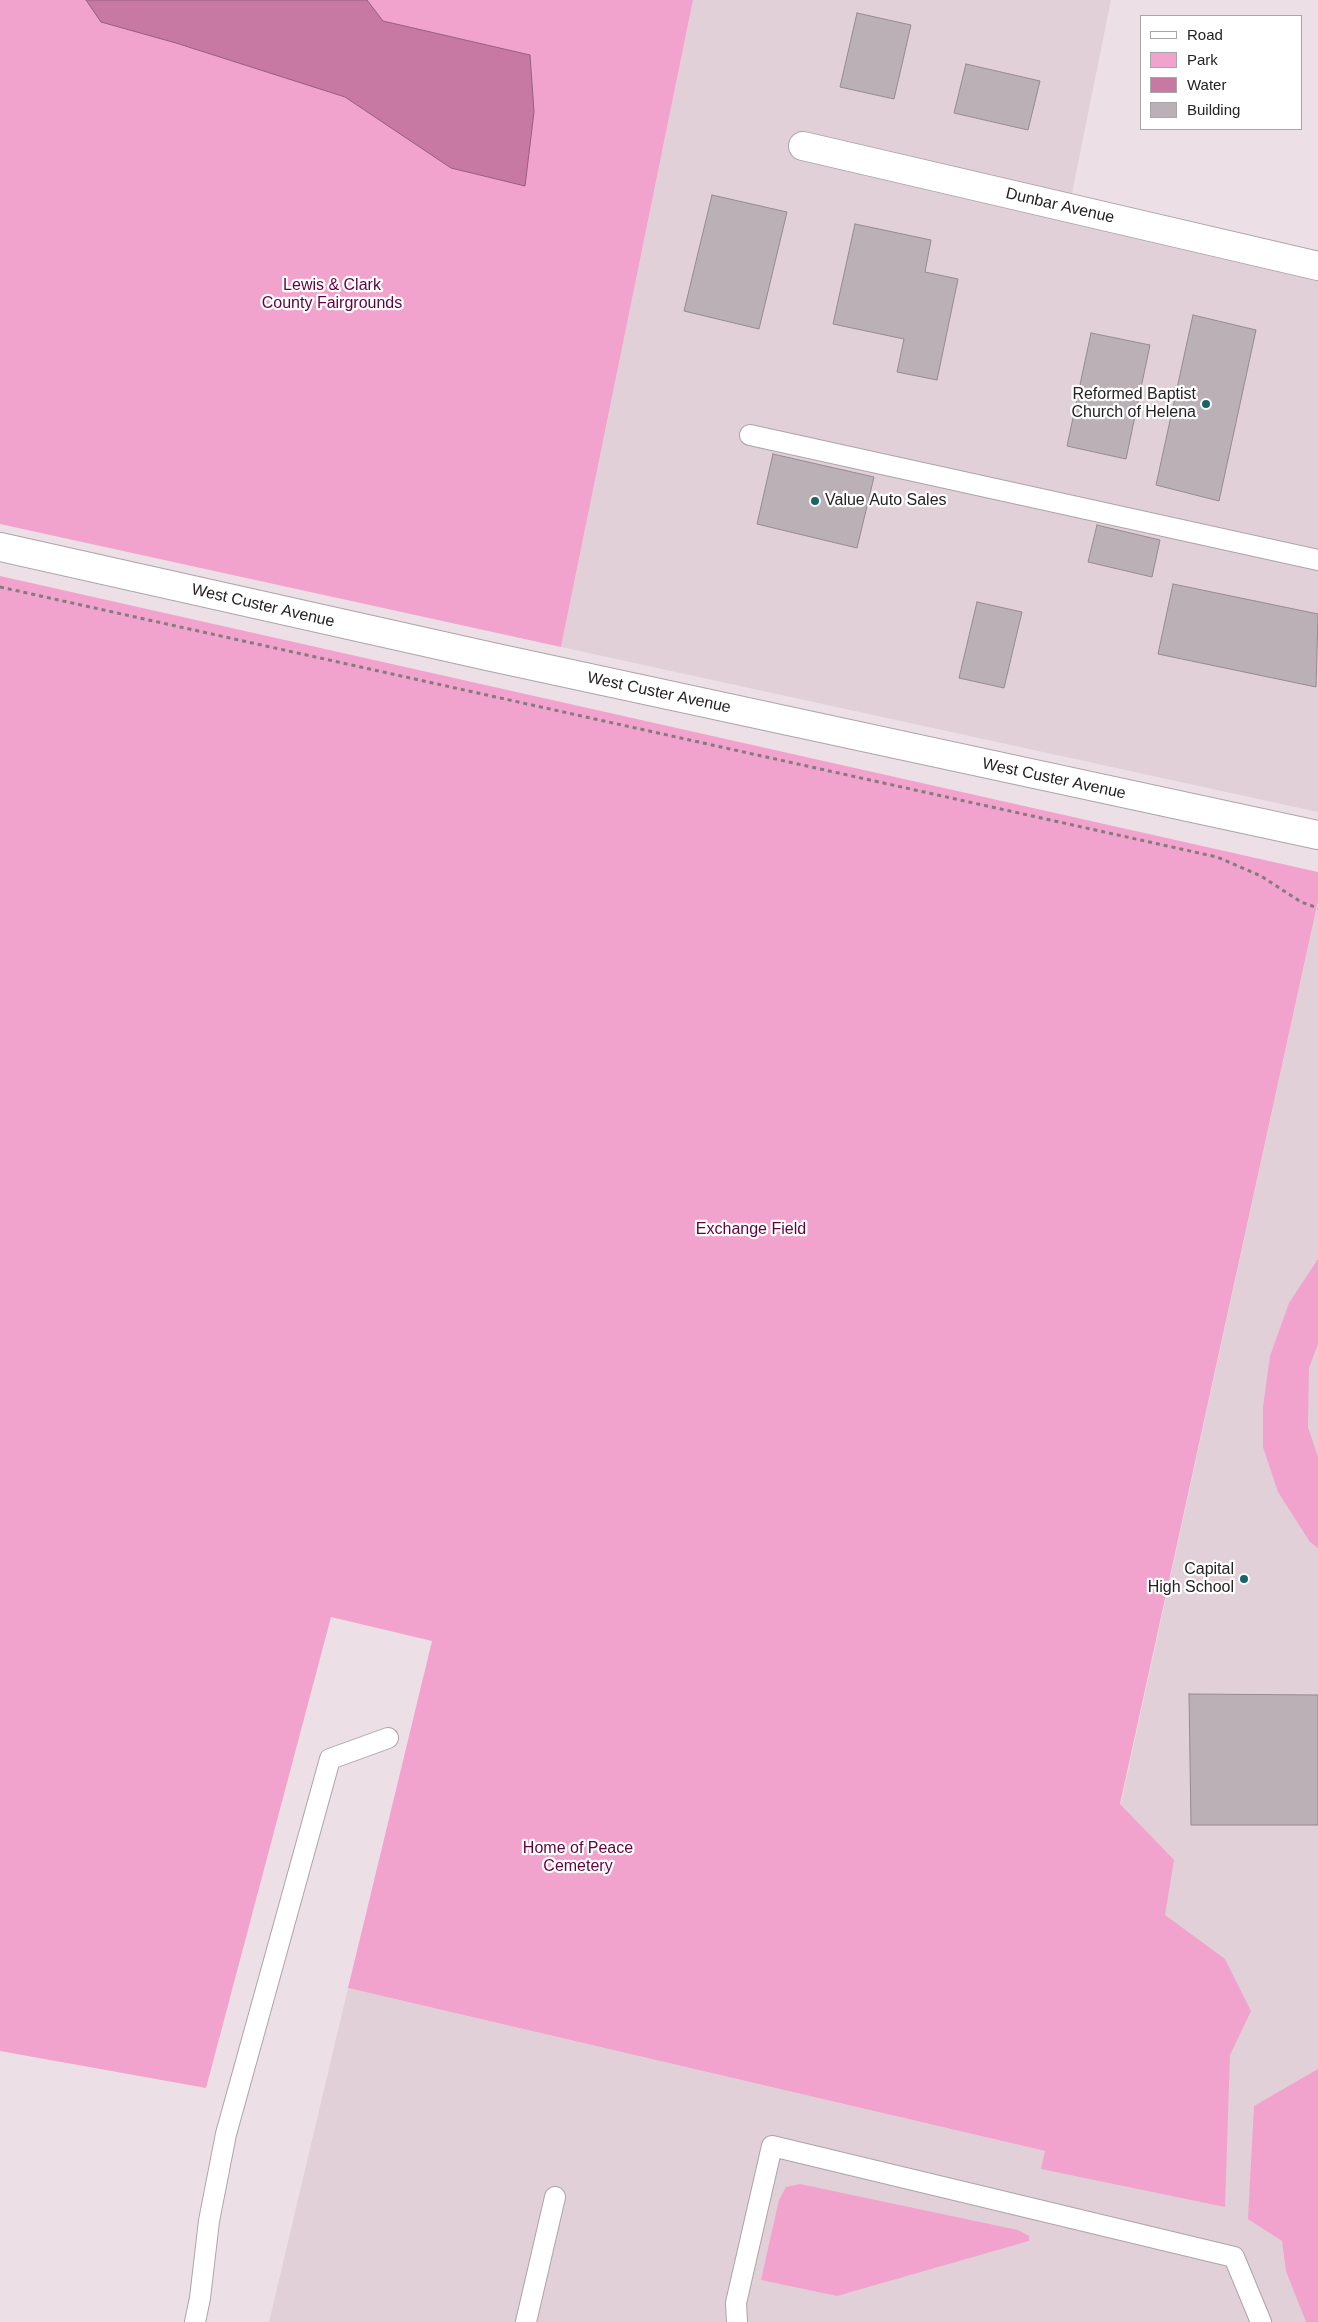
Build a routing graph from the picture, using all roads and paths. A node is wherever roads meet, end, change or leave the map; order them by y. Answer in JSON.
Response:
{"nodes":[{"id":1,"x":803,"y":146,"type":"dead end"},
{"id":2,"x":1318,"y":266,"type":"edge"},
{"id":3,"x":750,"y":435,"type":"dead end"},
{"id":4,"x":0,"y":546,"type":"edge"},
{"id":5,"x":1318,"y":560,"type":"edge"},
{"id":6,"x":0,"y":588,"type":"edge"},
{"id":7,"x":1318,"y":836,"type":"edge"},
{"id":8,"x":1318,"y":908,"type":"edge"},
{"id":9,"x":388,"y":1738,"type":"dead end"},
{"id":10,"x":555,"y":2197,"type":"dead end"},
{"id":11,"x":195,"y":2322,"type":"edge"},
{"id":12,"x":526,"y":2322,"type":"edge"},
{"id":13,"x":737,"y":2322,"type":"edge"},
{"id":14,"x":1261,"y":2322,"type":"edge"}],
"edges":[{"from":1,"to":2,"type":"main road","name":"Dunbar Avenue"},
{"from":3,"to":5,"type":"lane"},
{"from":4,"to":7,"type":"main road","name":"West Custer Avenue"},
{"from":6,"to":8,"type":"path"},
{"from":9,"to":11,"type":"lane"},
{"from":10,"to":12,"type":"lane"},
{"from":13,"to":14,"type":"lane"}]}
